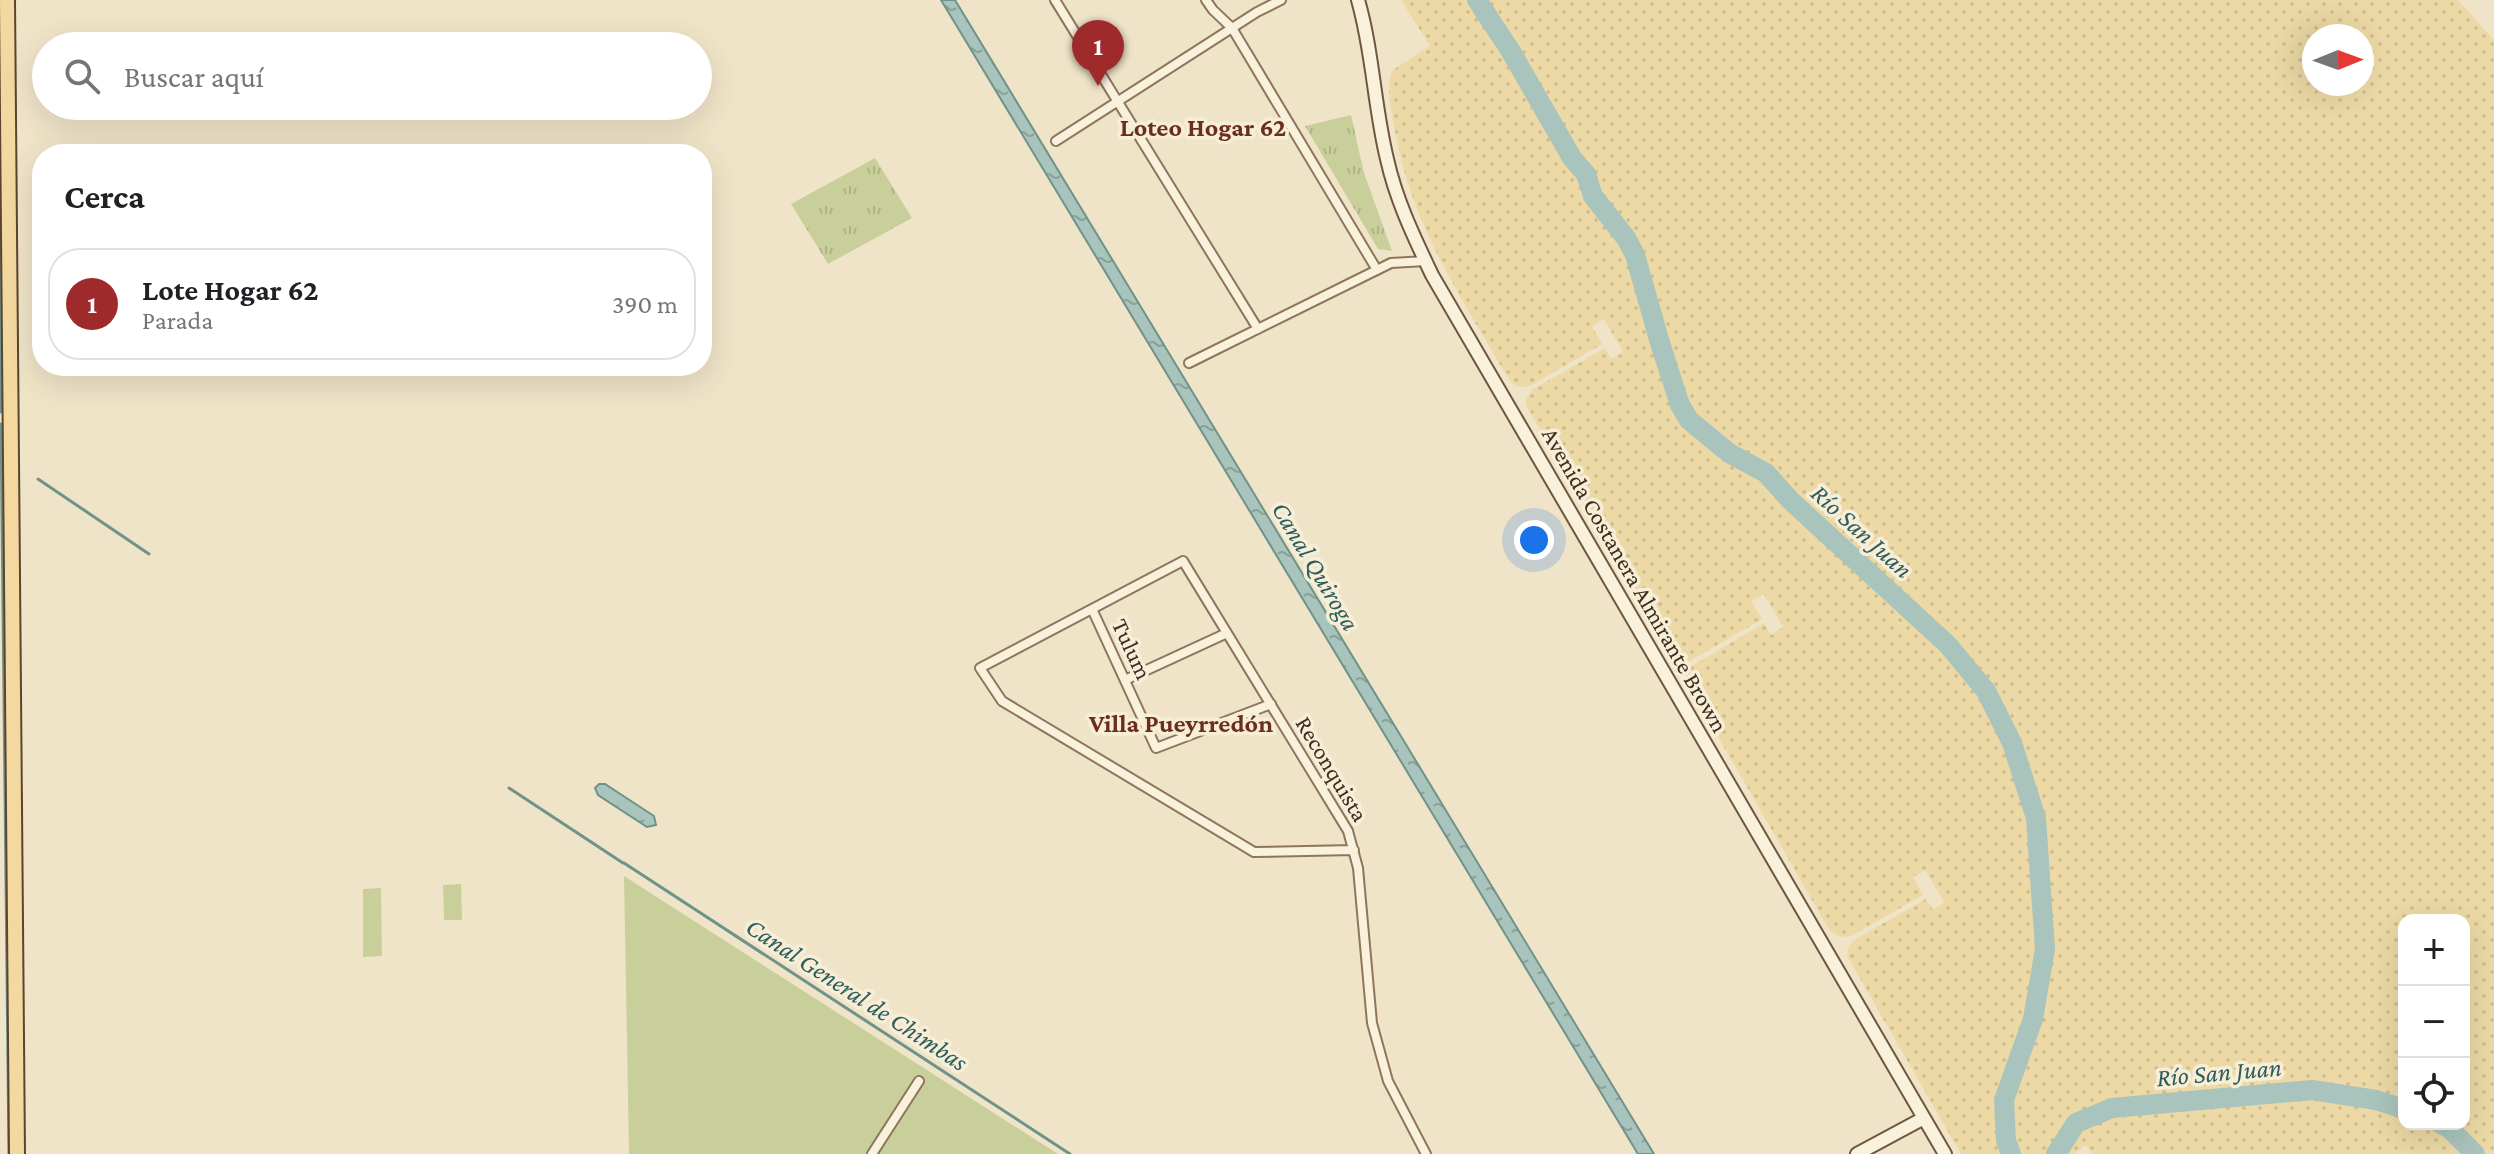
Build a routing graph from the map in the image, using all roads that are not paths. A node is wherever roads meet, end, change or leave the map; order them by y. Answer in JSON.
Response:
{"nodes":[{"id":1,"x":7,"y":0,"type":"edge"},
{"id":2,"x":1055,"y":0,"type":"edge"},
{"id":3,"x":1206,"y":0,"type":"edge"},
{"id":4,"x":1281,"y":0,"type":"edge"},
{"id":5,"x":1358,"y":0,"type":"edge"},
{"id":6,"x":1232,"y":28,"type":"junction"},
{"id":7,"x":1118,"y":102,"type":"junction"},
{"id":8,"x":1056,"y":141,"type":"dead end"},
{"id":9,"x":1426,"y":261,"type":"junction"},
{"id":10,"x":1377,"y":270,"type":"junction"},
{"id":11,"x":1258,"y":329,"type":"junction"},
{"id":12,"x":1189,"y":363,"type":"dead end"},
{"id":13,"x":1092,"y":609,"type":"junction"},
{"id":14,"x":1227,"y":633,"type":"junction"},
{"id":15,"x":1125,"y":680,"type":"junction"},
{"id":16,"x":1271,"y":704,"type":"junction"},
{"id":17,"x":1354,"y":850,"type":"junction"},
{"id":18,"x":919,"y":1081,"type":"dead end"},
{"id":19,"x":1924,"y":1118,"type":"junction"},
{"id":20,"x":17,"y":1154,"type":"edge"},
{"id":21,"x":872,"y":1154,"type":"edge"},
{"id":22,"x":1426,"y":1154,"type":"edge"},
{"id":23,"x":1857,"y":1154,"type":"edge"},
{"id":24,"x":1945,"y":1154,"type":"edge"}],
"edges":[{"from":1,"to":20,"type":"main road"},
{"from":2,"to":7,"type":"street"},
{"from":3,"to":6,"type":"street"},
{"from":4,"to":6,"type":"street"},
{"from":5,"to":9,"type":"main road","name":"Avenida Costanera Almirante Brown"},
{"from":6,"to":7,"type":"street"},
{"from":6,"to":10,"type":"street"},
{"from":7,"to":8,"type":"street"},
{"from":7,"to":11,"type":"street"},
{"from":9,"to":10,"type":"street"},
{"from":9,"to":19,"type":"main road","name":"Avenida Costanera Almirante Brown"},
{"from":10,"to":11,"type":"street"},
{"from":11,"to":12,"type":"street"},
{"from":13,"to":14,"type":"street","name":"Reconquista"},
{"from":13,"to":15,"type":"street","name":"Tulum"},
{"from":13,"to":17,"type":"street"},
{"from":14,"to":15,"type":"street"},
{"from":14,"to":16,"type":"street","name":"Reconquista"},
{"from":15,"to":16,"type":"street","name":"Tulum"},
{"from":16,"to":17,"type":"street","name":"Reconquista"},
{"from":17,"to":22,"type":"street","name":"Reconquista"},
{"from":18,"to":21,"type":"street"},
{"from":19,"to":23,"type":"main road"},
{"from":19,"to":24,"type":"main road","name":"Avenida Costanera Almirante Brown"}]}
